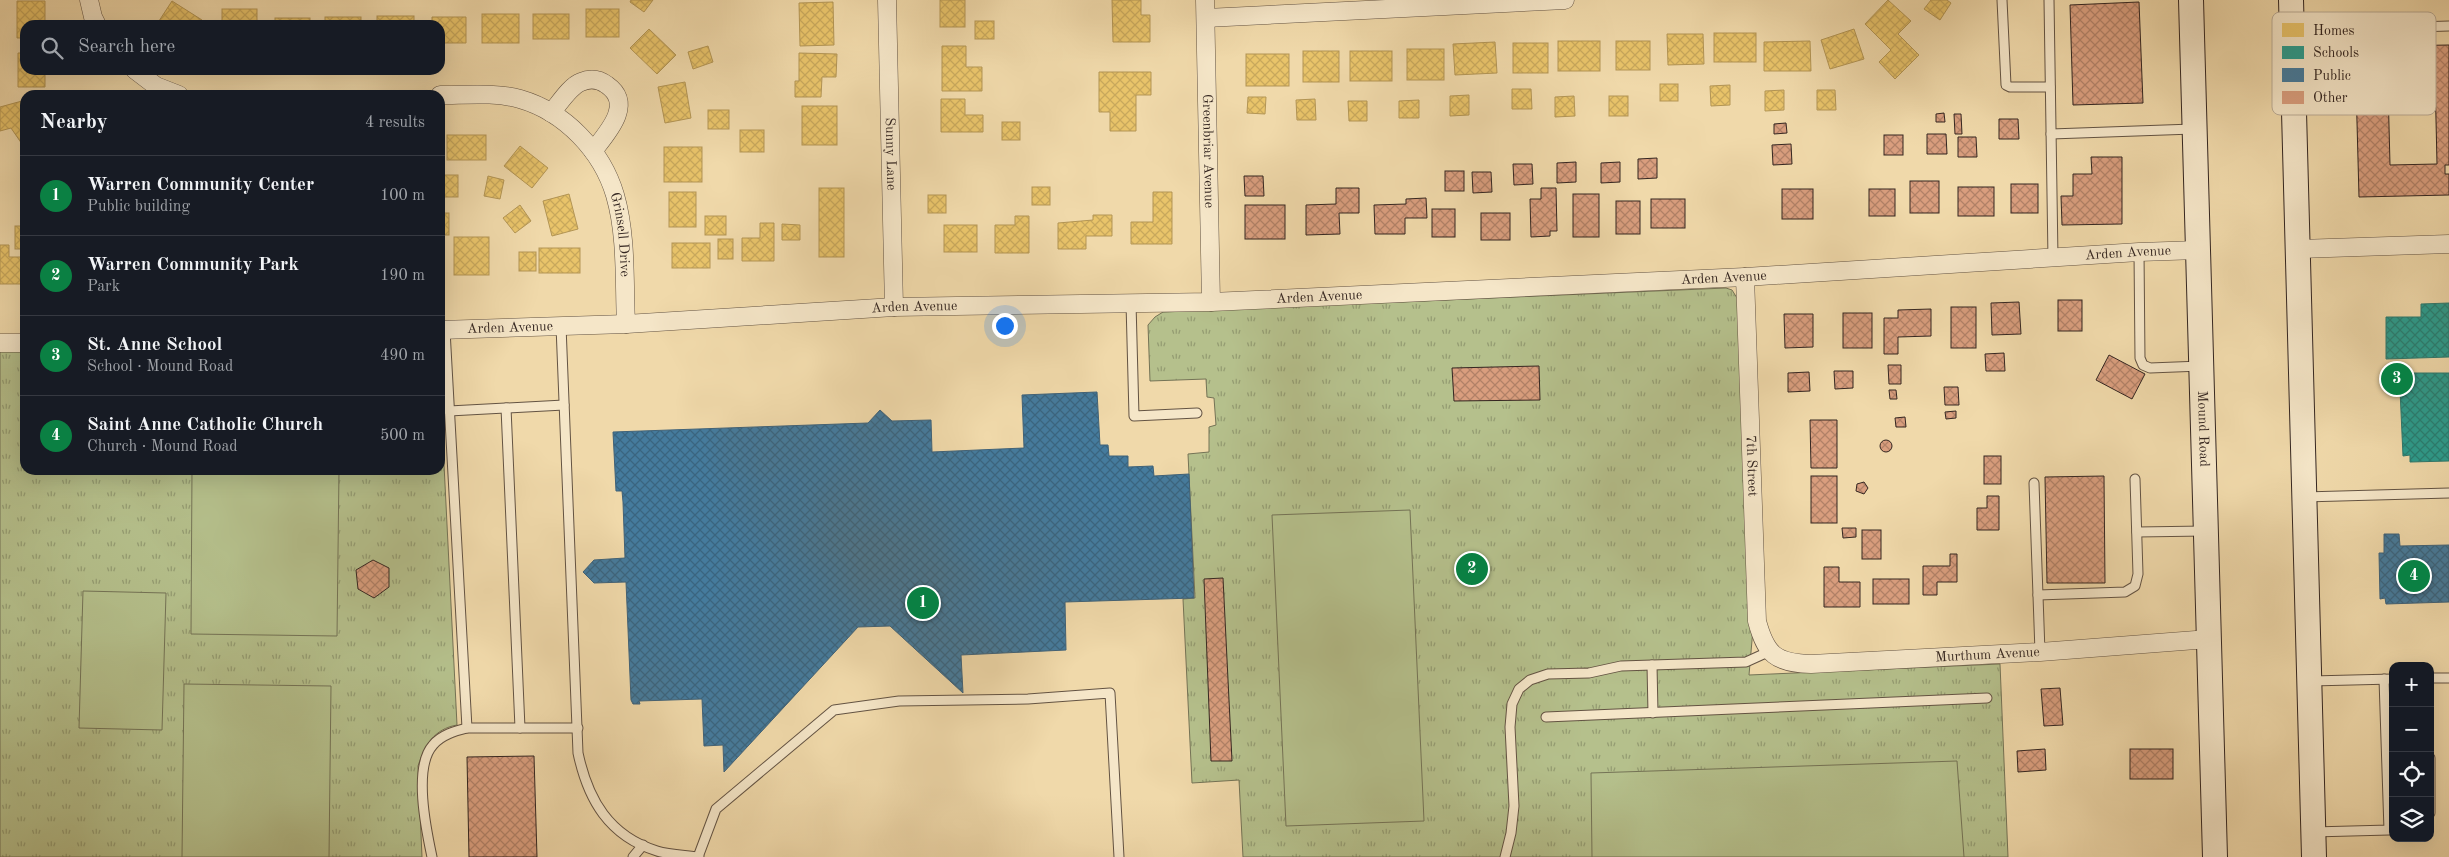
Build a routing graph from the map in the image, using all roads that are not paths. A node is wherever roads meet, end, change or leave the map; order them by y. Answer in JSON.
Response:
{"nodes":[{"id":1,"x":89,"y":0,"type":"edge"},
{"id":2,"x":887,"y":0,"type":"edge"},
{"id":3,"x":1205,"y":0,"type":"edge"},
{"id":4,"x":1565,"y":0,"type":"edge"},
{"id":5,"x":2002,"y":0,"type":"edge"},
{"id":6,"x":2049,"y":0,"type":"edge"},
{"id":7,"x":2192,"y":0,"type":"edge"},
{"id":8,"x":1206,"y":18,"type":"junction"},
{"id":9,"x":95,"y":20,"type":"edge"},
{"id":10,"x":2436,"y":26,"type":"edge"},
{"id":11,"x":2449,"y":26,"type":"edge"},
{"id":12,"x":142,"y":75,"type":"edge"},
{"id":13,"x":2050,"y":87,"type":"junction"},
{"id":14,"x":166,"y":90,"type":"edge"},
{"id":15,"x":445,"y":95,"type":"edge"},
{"id":16,"x":551,"y":113,"type":"junction"},
{"id":17,"x":2295,"y":115,"type":"edge"},
{"id":18,"x":2196,"y":129,"type":"junction"},
{"id":19,"x":2050,"y":134,"type":"junction"},
{"id":20,"x":593,"y":150,"type":"junction"},
{"id":21,"x":2449,"y":244,"type":"edge"},
{"id":22,"x":2299,"y":249,"type":"junction"},
{"id":23,"x":2198,"y":250,"type":"junction"},
{"id":24,"x":2138,"y":252,"type":"junction"},
{"id":25,"x":2053,"y":258,"type":"junction"},
{"id":26,"x":1745,"y":278,"type":"junction"},
{"id":27,"x":1211,"y":302,"type":"junction"},
{"id":28,"x":1131,"y":303,"type":"junction"},
{"id":29,"x":894,"y":307,"type":"junction"},
{"id":30,"x":626,"y":324,"type":"junction"},
{"id":31,"x":561,"y":326,"type":"junction"},
{"id":32,"x":445,"y":330,"type":"edge"},
{"id":33,"x":0,"y":343,"type":"edge"},
{"id":34,"x":20,"y":343,"type":"edge"},
{"id":35,"x":445,"y":365,"type":"edge"},
{"id":36,"x":2201,"y":366,"type":"junction"},
{"id":37,"x":564,"y":405,"type":"junction"},
{"id":38,"x":506,"y":408,"type":"junction"},
{"id":39,"x":449,"y":411,"type":"junction"},
{"id":40,"x":1197,"y":413,"type":"dead end"},
{"id":41,"x":2135,"y":479,"type":"dead end"},
{"id":42,"x":2034,"y":483,"type":"dead end"},
{"id":43,"x":2449,"y":493,"type":"edge"},
{"id":44,"x":2304,"y":497,"type":"junction"},
{"id":45,"x":2206,"y":531,"type":"junction"},
{"id":46,"x":2137,"y":532,"type":"junction"},
{"id":47,"x":2038,"y":595,"type":"junction"},
{"id":48,"x":2209,"y":639,"type":"junction"},
{"id":49,"x":1768,"y":652,"type":"junction"},
{"id":50,"x":2040,"y":652,"type":"junction"},
{"id":51,"x":1652,"y":665,"type":"junction"},
{"id":52,"x":2434,"y":678,"type":"edge"},
{"id":53,"x":2449,"y":678,"type":"edge"},
{"id":54,"x":2389,"y":679,"type":"edge"},
{"id":55,"x":2309,"y":681,"type":"junction"},
{"id":56,"x":1987,"y":698,"type":"dead end"},
{"id":57,"x":2389,"y":707,"type":"edge"},
{"id":58,"x":1653,"y":712,"type":"junction"},
{"id":59,"x":1546,"y":717,"type":"dead end"},
{"id":60,"x":467,"y":728,"type":"junction"},
{"id":61,"x":520,"y":728,"type":"junction"},
{"id":62,"x":578,"y":728,"type":"junction"},
{"id":63,"x":2391,"y":797,"type":"edge"},
{"id":64,"x":2389,"y":830,"type":"edge"},
{"id":65,"x":2313,"y":832,"type":"junction"},
{"id":66,"x":643,"y":845,"type":"junction"},
{"id":67,"x":432,"y":857,"type":"edge"},
{"id":68,"x":633,"y":857,"type":"edge"},
{"id":69,"x":699,"y":857,"type":"edge"},
{"id":70,"x":1119,"y":857,"type":"edge"},
{"id":71,"x":1504,"y":857,"type":"edge"},
{"id":72,"x":2215,"y":857,"type":"edge"},
{"id":73,"x":2314,"y":857,"type":"edge"}],
"edges":[{"from":1,"to":9,"type":"street"},
{"from":2,"to":29,"type":"street","name":"Sunny Lane"},
{"from":3,"to":8,"type":"street","name":"Greenbriar Avenue"},
{"from":4,"to":8,"type":"street"},
{"from":5,"to":13,"type":"lane"},
{"from":6,"to":13,"type":"lane"},
{"from":7,"to":18,"type":"main road","name":"Mound Road"},
{"from":8,"to":27,"type":"street","name":"Greenbriar Avenue"},
{"from":10,"to":11,"type":"lane"},
{"from":12,"to":14,"type":"street"},
{"from":13,"to":19,"type":"lane"},
{"from":15,"to":16,"type":"street","name":"Grinsell Drive"},
{"from":16,"to":20,"type":"street","name":"Grinsell Drive"},
{"from":16,"to":20,"type":"street"},
{"from":17,"to":22,"type":"main road"},
{"from":18,"to":19,"type":"lane"},
{"from":18,"to":23,"type":"main road","name":"Mound Road"},
{"from":19,"to":25,"type":"lane"},
{"from":20,"to":30,"type":"street","name":"Grinsell Drive"},
{"from":21,"to":22,"type":"street"},
{"from":22,"to":44,"type":"main road"},
{"from":23,"to":24,"type":"street","name":"Arden Avenue"},
{"from":23,"to":36,"type":"main road","name":"Mound Road"},
{"from":24,"to":25,"type":"street","name":"Arden Avenue"},
{"from":24,"to":36,"type":"lane"},
{"from":25,"to":26,"type":"street","name":"Arden Avenue"},
{"from":26,"to":27,"type":"street","name":"Arden Avenue"},
{"from":26,"to":49,"type":"street","name":"7th Street"},
{"from":27,"to":28,"type":"street","name":"Arden Avenue"},
{"from":28,"to":29,"type":"street","name":"Arden Avenue"},
{"from":28,"to":40,"type":"lane"},
{"from":29,"to":30,"type":"street","name":"Arden Avenue"},
{"from":30,"to":31,"type":"street","name":"Arden Avenue"},
{"from":31,"to":32,"type":"street","name":"Arden Avenue"},
{"from":31,"to":37,"type":"lane"},
{"from":33,"to":34,"type":"street"},
{"from":35,"to":39,"type":"lane"},
{"from":36,"to":45,"type":"main road","name":"Mound Road"},
{"from":37,"to":38,"type":"lane"},
{"from":37,"to":62,"type":"lane"},
{"from":38,"to":39,"type":"lane"},
{"from":38,"to":61,"type":"lane"},
{"from":39,"to":60,"type":"lane"},
{"from":41,"to":46,"type":"lane"},
{"from":42,"to":47,"type":"lane"},
{"from":43,"to":44,"type":"lane"},
{"from":44,"to":55,"type":"main road"},
{"from":45,"to":46,"type":"lane"},
{"from":45,"to":48,"type":"main road","name":"Mound Road"},
{"from":46,"to":47,"type":"lane"},
{"from":47,"to":50,"type":"lane"},
{"from":48,"to":50,"type":"street","name":"Murthum Avenue"},
{"from":48,"to":72,"type":"main road","name":"Mound Road"},
{"from":49,"to":50,"type":"street","name":"Murthum Avenue"},
{"from":49,"to":51,"type":"lane"},
{"from":51,"to":58,"type":"lane"},
{"from":51,"to":71,"type":"lane"},
{"from":52,"to":53,"type":"lane"},
{"from":54,"to":55,"type":"lane"},
{"from":55,"to":65,"type":"main road"},
{"from":56,"to":58,"type":"lane"},
{"from":57,"to":63,"type":"lane"},
{"from":58,"to":59,"type":"lane"},
{"from":60,"to":61,"type":"lane"},
{"from":60,"to":67,"type":"lane"},
{"from":61,"to":62,"type":"lane"},
{"from":62,"to":66,"type":"lane"},
{"from":64,"to":65,"type":"lane"},
{"from":65,"to":73,"type":"main road"},
{"from":66,"to":68,"type":"lane"},
{"from":66,"to":69,"type":"lane"},
{"from":69,"to":70,"type":"lane"}]}
